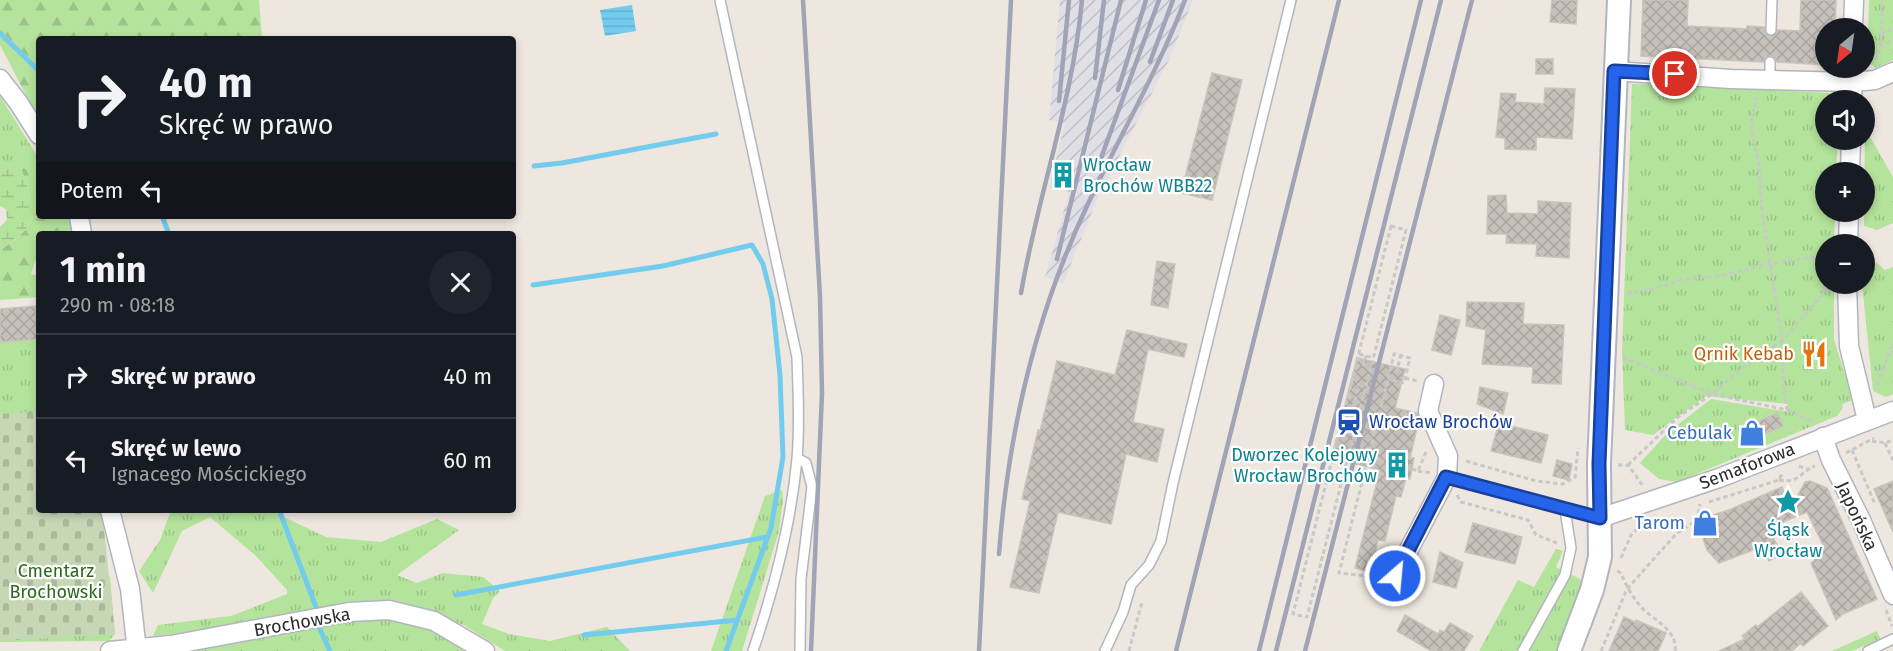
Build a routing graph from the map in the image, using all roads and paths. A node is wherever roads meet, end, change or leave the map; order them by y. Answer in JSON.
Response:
{"nodes":[{"id":1,"x":720,"y":0,"type":"edge"},
{"id":2,"x":1291,"y":0,"type":"edge"},
{"id":3,"x":1619,"y":0,"type":"edge"},
{"id":4,"x":1772,"y":0,"type":"edge"},
{"id":5,"x":1854,"y":0,"type":"edge"},
{"id":6,"x":1882,"y":0,"type":"edge"},
{"id":7,"x":1853,"y":18,"type":"edge"},
{"id":8,"x":1771,"y":30,"type":"dead end"},
{"id":9,"x":1893,"y":30,"type":"edge"},
{"id":10,"x":1881,"y":34,"type":"junction"},
{"id":11,"x":1893,"y":41,"type":"edge"},
{"id":12,"x":1880,"y":46,"type":"junction"},
{"id":13,"x":1875,"y":59,"type":"edge"},
{"id":14,"x":1614,"y":71,"type":"junction"},
{"id":15,"x":1893,"y":72,"type":"edge"},
{"id":16,"x":1766,"y":74,"type":"junction"},
{"id":17,"x":1815,"y":75,"type":"edge"},
{"id":18,"x":1866,"y":78,"type":"edge"},
{"id":19,"x":0,"y":79,"type":"edge"},
{"id":20,"x":36,"y":130,"type":"edge"},
{"id":21,"x":1815,"y":257,"type":"edge"},
{"id":22,"x":1772,"y":264,"type":"junction"},
{"id":23,"x":1823,"y":294,"type":"edge"},
{"id":24,"x":1847,"y":294,"type":"edge"},
{"id":25,"x":1619,"y":295,"type":"dead end"},
{"id":26,"x":1782,"y":341,"type":"junction"},
{"id":27,"x":1893,"y":342,"type":"edge"},
{"id":28,"x":1603,"y":351,"type":"junction"},
{"id":29,"x":1359,"y":354,"type":"junction"},
{"id":30,"x":1401,"y":355,"type":"junction"},
{"id":31,"x":1366,"y":356,"type":"junction"},
{"id":32,"x":1373,"y":358,"type":"junction"},
{"id":33,"x":1363,"y":366,"type":"dead end"},
{"id":34,"x":1396,"y":373,"type":"dead end"},
{"id":35,"x":1388,"y":378,"type":"junction"},
{"id":36,"x":1359,"y":383,"type":"dead end"},
{"id":37,"x":1434,"y":384,"type":"dead end"},
{"id":38,"x":1875,"y":392,"type":"dead end"},
{"id":39,"x":1712,"y":394,"type":"junction"},
{"id":40,"x":1346,"y":406,"type":"junction"},
{"id":41,"x":1353,"y":408,"type":"junction"},
{"id":42,"x":1360,"y":409,"type":"junction"},
{"id":43,"x":1787,"y":410,"type":"junction"},
{"id":44,"x":1893,"y":411,"type":"edge"},
{"id":45,"x":1867,"y":420,"type":"junction"},
{"id":46,"x":1823,"y":437,"type":"junction"},
{"id":47,"x":1893,"y":440,"type":"edge"},
{"id":48,"x":1579,"y":441,"type":"dead end"},
{"id":49,"x":1886,"y":443,"type":"junction"},
{"id":50,"x":1429,"y":446,"type":"dead end"},
{"id":51,"x":1852,"y":450,"type":"junction"},
{"id":52,"x":1462,"y":453,"type":"dead end"},
{"id":53,"x":1840,"y":455,"type":"dead end"},
{"id":54,"x":1368,"y":456,"type":"junction"},
{"id":55,"x":797,"y":458,"type":"junction"},
{"id":56,"x":1383,"y":460,"type":"dead end"},
{"id":57,"x":1893,"y":460,"type":"edge"},
{"id":58,"x":1610,"y":464,"type":"dead end"},
{"id":59,"x":1629,"y":465,"type":"junction"},
{"id":60,"x":1818,"y":465,"type":"dead end"},
{"id":61,"x":1412,"y":469,"type":"dead end"},
{"id":62,"x":1792,"y":469,"type":"dead end"},
{"id":63,"x":1808,"y":469,"type":"junction"},
{"id":64,"x":1418,"y":471,"type":"junction"},
{"id":65,"x":1424,"y":472,"type":"dead end"},
{"id":66,"x":1783,"y":472,"type":"dead end"},
{"id":67,"x":1446,"y":477,"type":"junction"},
{"id":68,"x":1779,"y":480,"type":"junction"},
{"id":69,"x":1647,"y":493,"type":"dead end"},
{"id":70,"x":1700,"y":504,"type":"junction"},
{"id":71,"x":1875,"y":504,"type":"dead end"},
{"id":72,"x":1693,"y":506,"type":"dead end"},
{"id":73,"x":1565,"y":510,"type":"junction"},
{"id":74,"x":111,"y":513,"type":"edge"},
{"id":75,"x":1600,"y":518,"type":"junction"},
{"id":76,"x":1571,"y":548,"type":"junction"},
{"id":77,"x":1616,"y":571,"type":"dead end"},
{"id":78,"x":1395,"y":576,"type":"joint"},
{"id":79,"x":1627,"y":589,"type":"junction"},
{"id":80,"x":1893,"y":594,"type":"edge"},
{"id":81,"x":1893,"y":639,"type":"edge"},
{"id":82,"x":137,"y":650,"type":"edge"},
{"id":83,"x":110,"y":651,"type":"edge"},
{"id":84,"x":485,"y":651,"type":"edge"},
{"id":85,"x":753,"y":651,"type":"edge"},
{"id":86,"x":800,"y":651,"type":"edge"},
{"id":87,"x":1105,"y":651,"type":"edge"},
{"id":88,"x":1523,"y":651,"type":"edge"},
{"id":89,"x":1569,"y":651,"type":"edge"},
{"id":90,"x":1601,"y":651,"type":"edge"},
{"id":91,"x":1675,"y":651,"type":"edge"},
{"id":92,"x":1868,"y":651,"type":"edge"}],
"edges":[{"from":1,"to":55,"type":"lane"},
{"from":2,"to":87,"type":"lane"},
{"from":3,"to":14,"type":"street"},
{"from":4,"to":8,"type":"lane"},
{"from":5,"to":7,"type":"street"},
{"from":6,"to":10,"type":"path"},
{"from":9,"to":10,"type":"path"},
{"from":10,"to":12,"type":"path"},
{"from":11,"to":12,"type":"path"},
{"from":12,"to":13,"type":"path"},
{"from":14,"to":16,"type":"street"},
{"from":14,"to":28,"type":"street"},
{"from":15,"to":18,"type":"street"},
{"from":16,"to":17,"type":"street"},
{"from":16,"to":22,"type":"path"},
{"from":19,"to":20,"type":"street"},
{"from":21,"to":22,"type":"path"},
{"from":22,"to":25,"type":"path"},
{"from":22,"to":26,"type":"path"},
{"from":23,"to":26,"type":"path"},
{"from":24,"to":45,"type":"street"},
{"from":26,"to":39,"type":"path"},
{"from":26,"to":43,"type":"path"},
{"from":27,"to":38,"type":"path"},
{"from":28,"to":39,"type":"path"},
{"from":28,"to":75,"type":"street"},
{"from":29,"to":31,"type":"path"},
{"from":29,"to":32,"type":"path"},
{"from":29,"to":40,"type":"path"},
{"from":30,"to":34,"type":"path"},
{"from":30,"to":35,"type":"path"},
{"from":30,"to":35,"type":"path"},
{"from":31,"to":32,"type":"path"},
{"from":31,"to":33,"type":"path"},
{"from":32,"to":42,"type":"path"},
{"from":35,"to":54,"type":"path"},
{"from":36,"to":41,"type":"path"},
{"from":37,"to":67,"type":"street"},
{"from":39,"to":43,"type":"path"},
{"from":39,"to":59,"type":"path"},
{"from":40,"to":41,"type":"path"},
{"from":40,"to":42,"type":"path"},
{"from":41,"to":42,"type":"path"},
{"from":43,"to":46,"type":"path"},
{"from":44,"to":45,"type":"street","name":"Semaforowa"},
{"from":45,"to":46,"type":"street","name":"Semaforowa"},
{"from":46,"to":75,"type":"street","name":"Semaforowa"},
{"from":46,"to":80,"type":"street","name":"Japońska"},
{"from":47,"to":49,"type":"path"},
{"from":48,"to":52,"type":"path"},
{"from":49,"to":51,"type":"path"},
{"from":49,"to":57,"type":"path"},
{"from":50,"to":64,"type":"path"},
{"from":51,"to":53,"type":"path"},
{"from":51,"to":71,"type":"path"},
{"from":54,"to":56,"type":"path"},
{"from":54,"to":78,"type":"path"},
{"from":55,"to":85,"type":"lane"},
{"from":55,"to":86,"type":"lane"},
{"from":58,"to":59,"type":"path"},
{"from":59,"to":69,"type":"path"},
{"from":60,"to":63,"type":"path"},
{"from":61,"to":64,"type":"path"},
{"from":62,"to":63,"type":"path"},
{"from":63,"to":68,"type":"path"},
{"from":64,"to":65,"type":"path"},
{"from":66,"to":68,"type":"path"},
{"from":67,"to":73,"type":"lane"},
{"from":67,"to":76,"type":"path"},
{"from":67,"to":78,"type":"street"},
{"from":68,"to":70,"type":"path"},
{"from":70,"to":72,"type":"path"},
{"from":70,"to":79,"type":"path"},
{"from":73,"to":75,"type":"lane"},
{"from":73,"to":76,"type":"lane"},
{"from":74,"to":82,"type":"street"},
{"from":75,"to":89,"type":"street"},
{"from":76,"to":88,"type":"lane"},
{"from":77,"to":79,"type":"path"},
{"from":79,"to":90,"type":"path"},
{"from":79,"to":91,"type":"path"},
{"from":81,"to":92,"type":"lane"},
{"from":82,"to":83,"type":"street","name":"Brochowska"},
{"from":82,"to":84,"type":"street","name":"Brochowska"}]}
